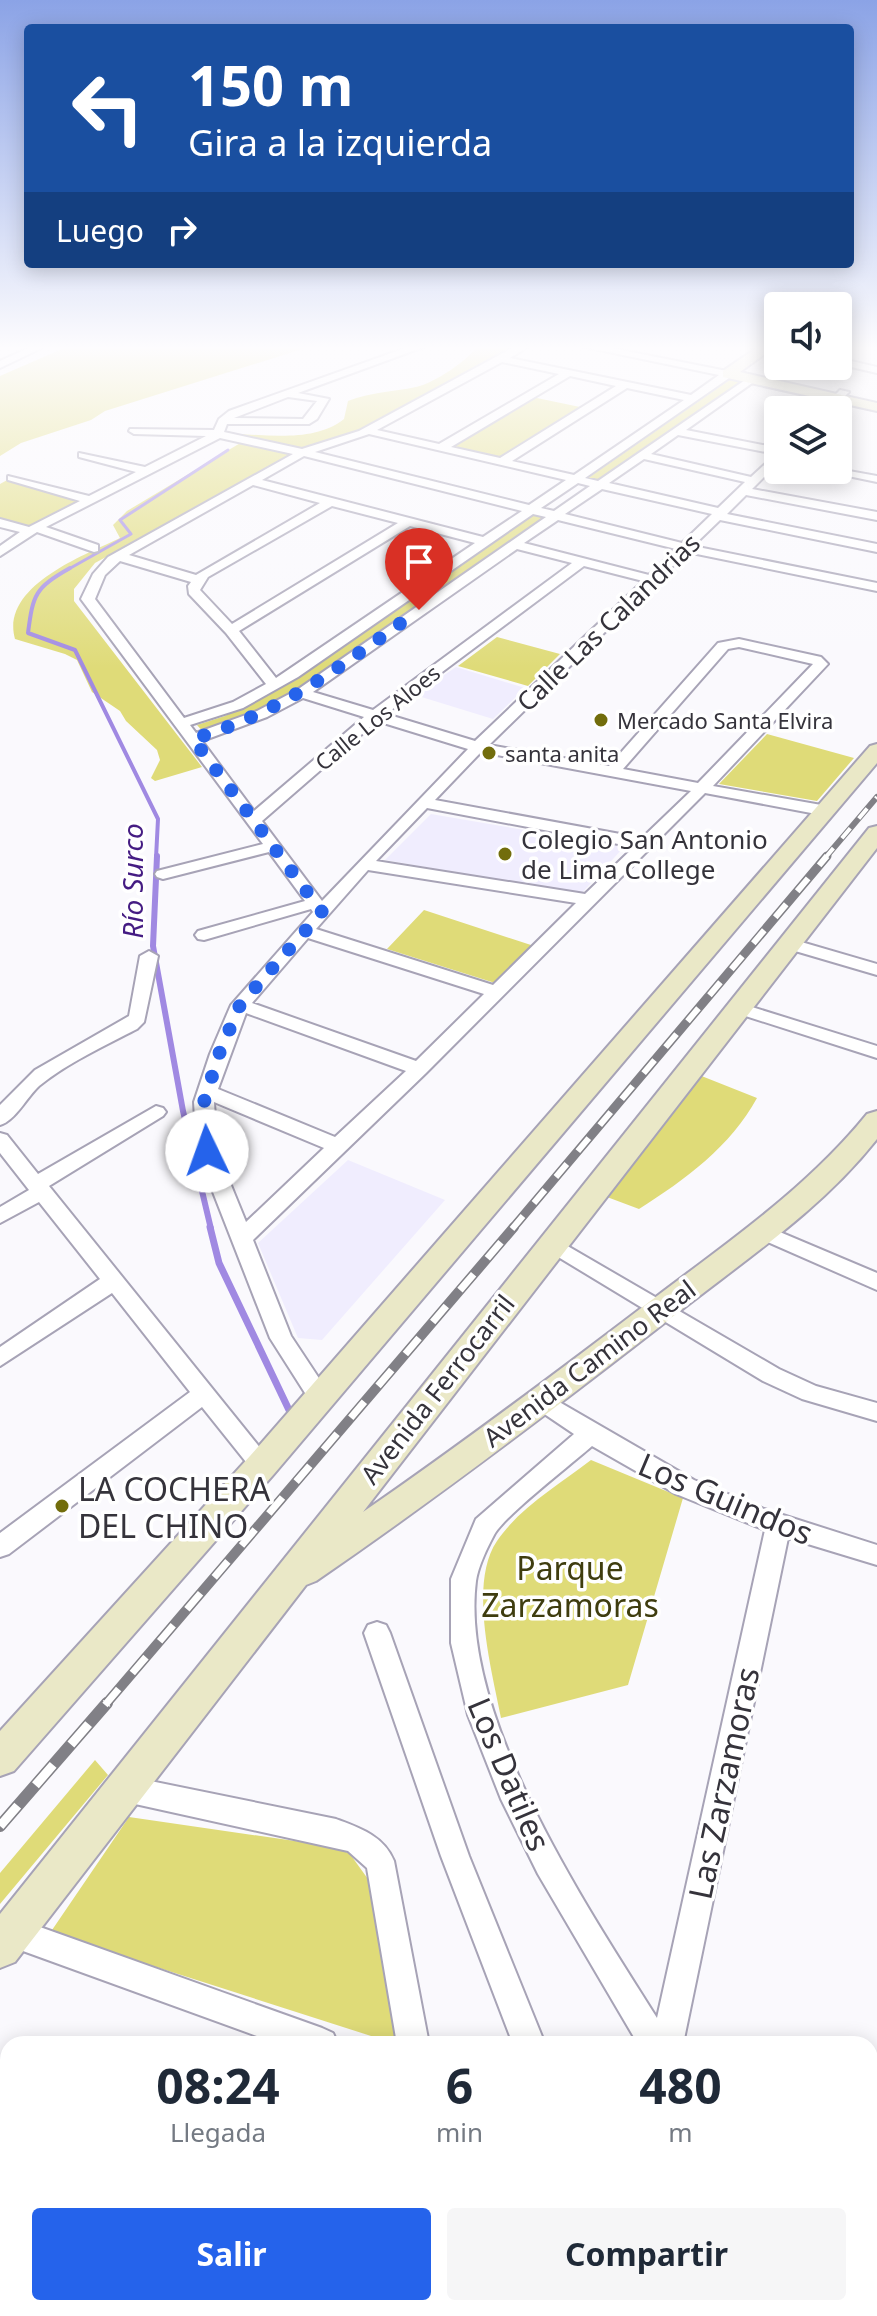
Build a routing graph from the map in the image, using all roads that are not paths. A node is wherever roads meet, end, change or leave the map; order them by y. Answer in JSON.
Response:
{"nodes":[{"id":1,"x":181,"y":453,"type":"edge"},
{"id":2,"x":302,"y":453,"type":"edge"},
{"id":3,"x":308,"y":453,"type":"edge"},
{"id":4,"x":463,"y":453,"type":"edge"},
{"id":5,"x":516,"y":453,"type":"edge"},
{"id":6,"x":611,"y":453,"type":"edge"},
{"id":7,"x":643,"y":453,"type":"edge"},
{"id":8,"x":83,"y":455,"type":"dead end"},
{"id":9,"x":640,"y":455,"type":"junction"},
{"id":10,"x":502,"y":462,"type":"junction"},
{"id":11,"x":147,"y":471,"type":"junction"},
{"id":12,"x":764,"y":471,"type":"edge"},
{"id":13,"x":852,"y":475,"type":"edge"},
{"id":14,"x":12,"y":478,"type":"dead end"},
{"id":15,"x":575,"y":478,"type":"junction"},
{"id":16,"x":877,"y":479,"type":"edge"},
{"id":17,"x":254,"y":482,"type":"junction"},
{"id":18,"x":599,"y":484,"type":"junction"},
{"id":19,"x":749,"y":486,"type":"junction"},
{"id":20,"x":90,"y":500,"type":"junction"},
{"id":21,"x":331,"y":501,"type":"junction"},
{"id":22,"x":531,"y":508,"type":"junction"},
{"id":23,"x":556,"y":514,"type":"junction"},
{"id":24,"x":720,"y":514,"type":"junction"},
{"id":25,"x":877,"y":516,"type":"edge"},
{"id":26,"x":409,"y":521,"type":"junction"},
{"id":27,"x":0,"y":523,"type":"edge"},
{"id":28,"x":33,"y":529,"type":"junction"},
{"id":29,"x":483,"y":541,"type":"junction"},
{"id":30,"x":513,"y":544,"type":"junction"},
{"id":31,"x":94,"y":548,"type":"dead end"},
{"id":32,"x":686,"y":548,"type":"junction"},
{"id":33,"x":877,"y":548,"type":"edge"},
{"id":34,"x":0,"y":552,"type":"edge"},
{"id":35,"x":118,"y":556,"type":"junction"},
{"id":36,"x":582,"y":561,"type":"junction"},
{"id":37,"x":651,"y":579,"type":"junction"},
{"id":38,"x":198,"y":580,"type":"junction"},
{"id":39,"x":877,"y":587,"type":"edge"},
{"id":40,"x":231,"y":630,"type":"junction"},
{"id":41,"x":274,"y":685,"type":"junction"},
{"id":42,"x":302,"y":693,"type":"junction"},
{"id":43,"x":375,"y":715,"type":"junction"},
{"id":44,"x":182,"y":723,"type":"junction"},
{"id":45,"x":193,"y":739,"type":"junction"},
{"id":46,"x":478,"y":747,"type":"junction"},
{"id":47,"x":876,"y":753,"type":"edge"},
{"id":48,"x":612,"y":772,"type":"junction"},
{"id":49,"x":702,"y":788,"type":"junction"},
{"id":50,"x":423,"y":803,"type":"junction"},
{"id":51,"x":827,"y":811,"type":"junction"},
{"id":52,"x":253,"y":820,"type":"junction"},
{"id":53,"x":877,"y":833,"type":"edge"},
{"id":54,"x":646,"y":844,"type":"junction"},
{"id":55,"x":273,"y":846,"type":"junction"},
{"id":56,"x":364,"y":864,"type":"junction"},
{"id":57,"x":163,"y":874,"type":"dead end"},
{"id":58,"x":589,"y":900,"type":"junction"},
{"id":59,"x":319,"y":907,"type":"junction"},
{"id":60,"x":305,"y":931,"type":"junction"},
{"id":61,"x":204,"y":935,"type":"dead end"},
{"id":62,"x":791,"y":944,"type":"junction"},
{"id":63,"x":149,"y":956,"type":"dead end"},
{"id":64,"x":877,"y":970,"type":"edge"},
{"id":65,"x":497,"y":992,"type":"junction"},
{"id":66,"x":240,"y":1005,"type":"junction"},
{"id":67,"x":739,"y":1008,"type":"junction"},
{"id":68,"x":877,"y":1052,"type":"edge"},
{"id":69,"x":419,"y":1069,"type":"junction"},
{"id":70,"x":207,"y":1092,"type":"junction"},
{"id":71,"x":156,"y":1112,"type":"dead end"},
{"id":72,"x":0,"y":1119,"type":"edge"},
{"id":73,"x":877,"y":1120,"type":"edge"},
{"id":74,"x":0,"y":1140,"type":"edge"},
{"id":75,"x":338,"y":1146,"type":"junction"},
{"id":76,"x":40,"y":1188,"type":"junction"},
{"id":77,"x":0,"y":1216,"type":"edge"},
{"id":78,"x":761,"y":1231,"type":"junction"},
{"id":79,"x":242,"y":1238,"type":"junction"},
{"id":80,"x":552,"y":1244,"type":"junction"},
{"id":81,"x":114,"y":1281,"type":"junction"},
{"id":82,"x":877,"y":1282,"type":"edge"},
{"id":83,"x":661,"y":1309,"type":"junction"},
{"id":84,"x":0,"y":1358,"type":"edge"},
{"id":85,"x":205,"y":1393,"type":"junction"},
{"id":86,"x":320,"y":1398,"type":"junction"},
{"id":87,"x":542,"y":1401,"type":"junction"},
{"id":88,"x":877,"y":1412,"type":"edge"},
{"id":89,"x":591,"y":1433,"type":"junction"},
{"id":90,"x":262,"y":1465,"type":"junction"},
{"id":91,"x":779,"y":1523,"type":"junction"},
{"id":92,"x":0,"y":1547,"type":"edge"},
{"id":93,"x":877,"y":1555,"type":"edge"},
{"id":94,"x":284,"y":1585,"type":"junction"},
{"id":95,"x":377,"y":1633,"type":"dead end"},
{"id":96,"x":0,"y":1758,"type":"edge"},
{"id":97,"x":126,"y":1789,"type":"junction"},
{"id":98,"x":6,"y":1940,"type":"edge"},
{"id":99,"x":287,"y":2036,"type":"edge"},
{"id":100,"x":412,"y":2036,"type":"edge"},
{"id":101,"x":526,"y":2036,"type":"edge"},
{"id":102,"x":651,"y":2036,"type":"edge"},
{"id":103,"x":669,"y":2036,"type":"edge"}],
"edges":[{"from":1,"to":11,"type":"street"},
{"from":2,"to":17,"type":"street"},
{"from":3,"to":22,"type":"street"},
{"from":4,"to":10,"type":"street"},
{"from":5,"to":10,"type":"street"},
{"from":6,"to":15,"type":"street"},
{"from":7,"to":9,"type":"street"},
{"from":8,"to":11,"type":"street"},
{"from":9,"to":18,"type":"street"},
{"from":9,"to":19,"type":"street"},
{"from":10,"to":15,"type":"street"},
{"from":11,"to":20,"type":"street"},
{"from":12,"to":19,"type":"street","name":"Calle Las Calandrias"},
{"from":13,"to":16,"type":"street"},
{"from":14,"to":20,"type":"street"},
{"from":15,"to":18,"type":"street"},
{"from":15,"to":22,"type":"street"},
{"from":17,"to":21,"type":"street"},
{"from":17,"to":35,"type":"street"},
{"from":18,"to":23,"type":"street"},
{"from":18,"to":24,"type":"street"},
{"from":19,"to":24,"type":"street","name":"Calle Las Calandrias"},
{"from":19,"to":25,"type":"street"},
{"from":20,"to":28,"type":"street"},
{"from":21,"to":26,"type":"street"},
{"from":21,"to":38,"type":"street"},
{"from":22,"to":23,"type":"street"},
{"from":22,"to":29,"type":"street"},
{"from":23,"to":30,"type":"street"},
{"from":23,"to":32,"type":"street"},
{"from":24,"to":32,"type":"street","name":"Calle Las Calandrias"},
{"from":24,"to":33,"type":"street"},
{"from":26,"to":29,"type":"street"},
{"from":26,"to":40,"type":"street"},
{"from":27,"to":28,"type":"street"},
{"from":28,"to":31,"type":"street"},
{"from":28,"to":34,"type":"street"},
{"from":29,"to":41,"type":"street"},
{"from":30,"to":36,"type":"street"},
{"from":30,"to":42,"type":"street"},
{"from":32,"to":37,"type":"street","name":"Calle Las Calandrias"},
{"from":32,"to":39,"type":"street"},
{"from":35,"to":38,"type":"street"},
{"from":35,"to":44,"type":"street"},
{"from":36,"to":37,"type":"street"},
{"from":36,"to":43,"type":"street","name":"Calle Los Aloes"},
{"from":37,"to":46,"type":"street","name":"Calle Las Calandrias"},
{"from":38,"to":40,"type":"street"},
{"from":40,"to":41,"type":"street"},
{"from":41,"to":44,"type":"street"},
{"from":42,"to":43,"type":"street"},
{"from":42,"to":45,"type":"street"},
{"from":43,"to":46,"type":"street"},
{"from":43,"to":52,"type":"street","name":"Calle Los Aloes"},
{"from":44,"to":45,"type":"street"},
{"from":45,"to":52,"type":"street"},
{"from":46,"to":48,"type":"street"},
{"from":46,"to":50,"type":"street","name":"Calle Las Calandrias"},
{"from":47,"to":51,"type":"street"},
{"from":48,"to":49,"type":"street"},
{"from":48,"to":49,"type":"street"},
{"from":49,"to":51,"type":"street"},
{"from":49,"to":54,"type":"street"},
{"from":50,"to":54,"type":"street"},
{"from":50,"to":56,"type":"street","name":"Calle Las Calandrias"},
{"from":51,"to":86,"type":"street"},
{"from":52,"to":55,"type":"street"},
{"from":53,"to":62,"type":"street","name":"Avenida Ferrocarril"},
{"from":54,"to":58,"type":"street"},
{"from":55,"to":57,"type":"street"},
{"from":55,"to":59,"type":"street"},
{"from":56,"to":58,"type":"street"},
{"from":56,"to":59,"type":"street","name":"Calle Las Calandrias"},
{"from":58,"to":65,"type":"street"},
{"from":59,"to":60,"type":"street","name":"Calle Las Calandrias"},
{"from":59,"to":61,"type":"street"},
{"from":60,"to":65,"type":"street"},
{"from":60,"to":66,"type":"street","name":"Calle Las Calandrias"},
{"from":62,"to":64,"type":"street"},
{"from":62,"to":67,"type":"street","name":"Avenida Ferrocarril"},
{"from":63,"to":72,"type":"street"},
{"from":65,"to":69,"type":"street"},
{"from":66,"to":69,"type":"street"},
{"from":66,"to":70,"type":"street","name":"Calle Las Calandrias"},
{"from":67,"to":68,"type":"street"},
{"from":67,"to":80,"type":"street","name":"Avenida Ferrocarril"},
{"from":69,"to":75,"type":"street"},
{"from":70,"to":75,"type":"street"},
{"from":70,"to":79,"type":"street","name":"Calle Las Calandrias"},
{"from":71,"to":76,"type":"street"},
{"from":73,"to":78,"type":"street","name":"Avenida Camino Real"},
{"from":74,"to":76,"type":"street"},
{"from":75,"to":79,"type":"street"},
{"from":76,"to":77,"type":"street"},
{"from":76,"to":81,"type":"street"},
{"from":78,"to":82,"type":"street"},
{"from":78,"to":83,"type":"street","name":"Avenida Camino Real"},
{"from":79,"to":86,"type":"street","name":"Calle Las Calandrias"},
{"from":80,"to":83,"type":"street"},
{"from":80,"to":94,"type":"street","name":"Avenida Ferrocarril"},
{"from":81,"to":84,"type":"street"},
{"from":81,"to":85,"type":"street"},
{"from":83,"to":87,"type":"street","name":"Avenida Camino Real"},
{"from":83,"to":88,"type":"street"},
{"from":85,"to":90,"type":"street"},
{"from":85,"to":92,"type":"street"},
{"from":86,"to":90,"type":"street"},
{"from":87,"to":89,"type":"street","name":"Los Guindos"},
{"from":87,"to":94,"type":"street","name":"Avenida Camino Real"},
{"from":89,"to":91,"type":"street","name":"Los Guindos"},
{"from":89,"to":102,"type":"street","name":"Los Datiles"},
{"from":90,"to":96,"type":"street"},
{"from":91,"to":93,"type":"street","name":"Los Guindos"},
{"from":91,"to":103,"type":"street","name":"Las Zarzamoras"},
{"from":94,"to":97,"type":"street","name":"Avenida Ferrocarril"},
{"from":95,"to":101,"type":"street"},
{"from":97,"to":98,"type":"street","name":"Avenida Ferrocarril"},
{"from":97,"to":100,"type":"street"},
{"from":98,"to":99,"type":"street"}]}
